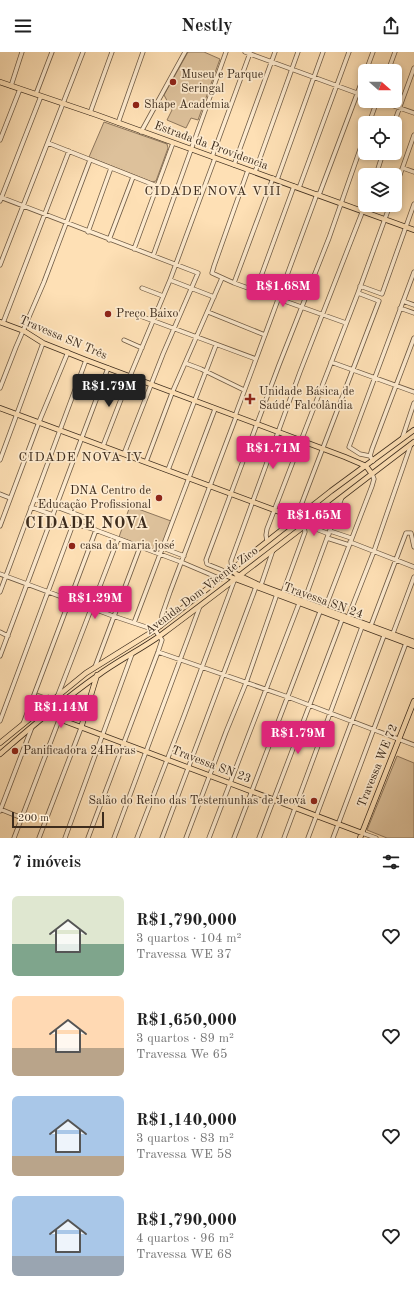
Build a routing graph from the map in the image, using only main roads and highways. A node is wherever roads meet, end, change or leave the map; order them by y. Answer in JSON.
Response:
{"nodes":[{"id":1,"x":0,"y":82,"type":"edge"},
{"id":2,"x":414,"y":230,"type":"edge"},
{"id":3,"x":2,"y":323,"type":"edge"},
{"id":4,"x":0,"y":408,"type":"edge"},
{"id":5,"x":414,"y":430,"type":"edge"},
{"id":6,"x":413,"y":443,"type":"edge"},
{"id":7,"x":366,"y":466,"type":"junction"},
{"id":8,"x":372,"y":473,"type":"junction"},
{"id":9,"x":299,"y":517,"type":"junction"},
{"id":10,"x":248,"y":556,"type":"junction"},
{"id":11,"x":254,"y":565,"type":"junction"},
{"id":12,"x":232,"y":570,"type":"junction"},
{"id":13,"x":225,"y":575,"type":"junction"},
{"id":14,"x":237,"y":577,"type":"junction"},
{"id":15,"x":392,"y":636,"type":"junction"},
{"id":16,"x":414,"y":642,"type":"edge"},
{"id":17,"x":414,"y":646,"type":"edge"},
{"id":18,"x":97,"y":675,"type":"junction"},
{"id":19,"x":414,"y":701,"type":"edge"},
{"id":20,"x":42,"y":709,"type":"junction"},
{"id":21,"x":46,"y":715,"type":"junction"},
{"id":22,"x":81,"y":728,"type":"junction"},
{"id":23,"x":0,"y":743,"type":"edge"},
{"id":24,"x":1,"y":752,"type":"edge"},
{"id":25,"x":361,"y":835,"type":"edge"}],
"edges":[{"from":1,"to":2,"type":"main road","name":"Estrada da Providencia"},
{"from":3,"to":7,"type":"main road","name":"Travessa SN Três"},
{"from":4,"to":9,"type":"main road"},
{"from":5,"to":7,"type":"main road","name":"Avenida Dom Vicente Zico"},
{"from":6,"to":8,"type":"main road"},
{"from":7,"to":8,"type":"main road"},
{"from":7,"to":9,"type":"main road","name":"Avenida Dom Vicente Zico"},
{"from":8,"to":11,"type":"main road","name":"Avenida Dom Vicente Zico"},
{"from":9,"to":10,"type":"main road","name":"Avenida Dom Vicente Zico"},
{"from":10,"to":11,"type":"main road"},
{"from":10,"to":12,"type":"main road","name":"Avenida Dom Vicente Zico"},
{"from":11,"to":14,"type":"main road","name":"Avenida Dom Vicente Zico"},
{"from":12,"to":13,"type":"main road","name":"Avenida Dom Vicente Zico"},
{"from":12,"to":14,"type":"main road","name":"Travessa SN 24"},
{"from":13,"to":14,"type":"main road","name":"Travessa SN 24"},
{"from":13,"to":20,"type":"main road","name":"Avenida Dom Vicente Zico"},
{"from":14,"to":15,"type":"main road","name":"Travessa SN 24"},
{"from":14,"to":18,"type":"main road","name":"Avenida Dom Vicente Zico"},
{"from":15,"to":16,"type":"main road","name":"Travessa SN 24"},
{"from":15,"to":17,"type":"main road","name":"Travessa SN 24"},
{"from":18,"to":21,"type":"main road","name":"Avenida Dom Vicente Zico"},
{"from":18,"to":22,"type":"main road"},
{"from":19,"to":25,"type":"main road","name":"Travessa WE 72"},
{"from":20,"to":21,"type":"main road"},
{"from":20,"to":23,"type":"main road","name":"Avenida Dom Vicente Zico"},
{"from":21,"to":22,"type":"main road","name":"Travessa SN 23"},
{"from":21,"to":24,"type":"main road","name":"Avenida Dom Vicente Zico"},
{"from":22,"to":25,"type":"main road","name":"Travessa SN 23"}]}
